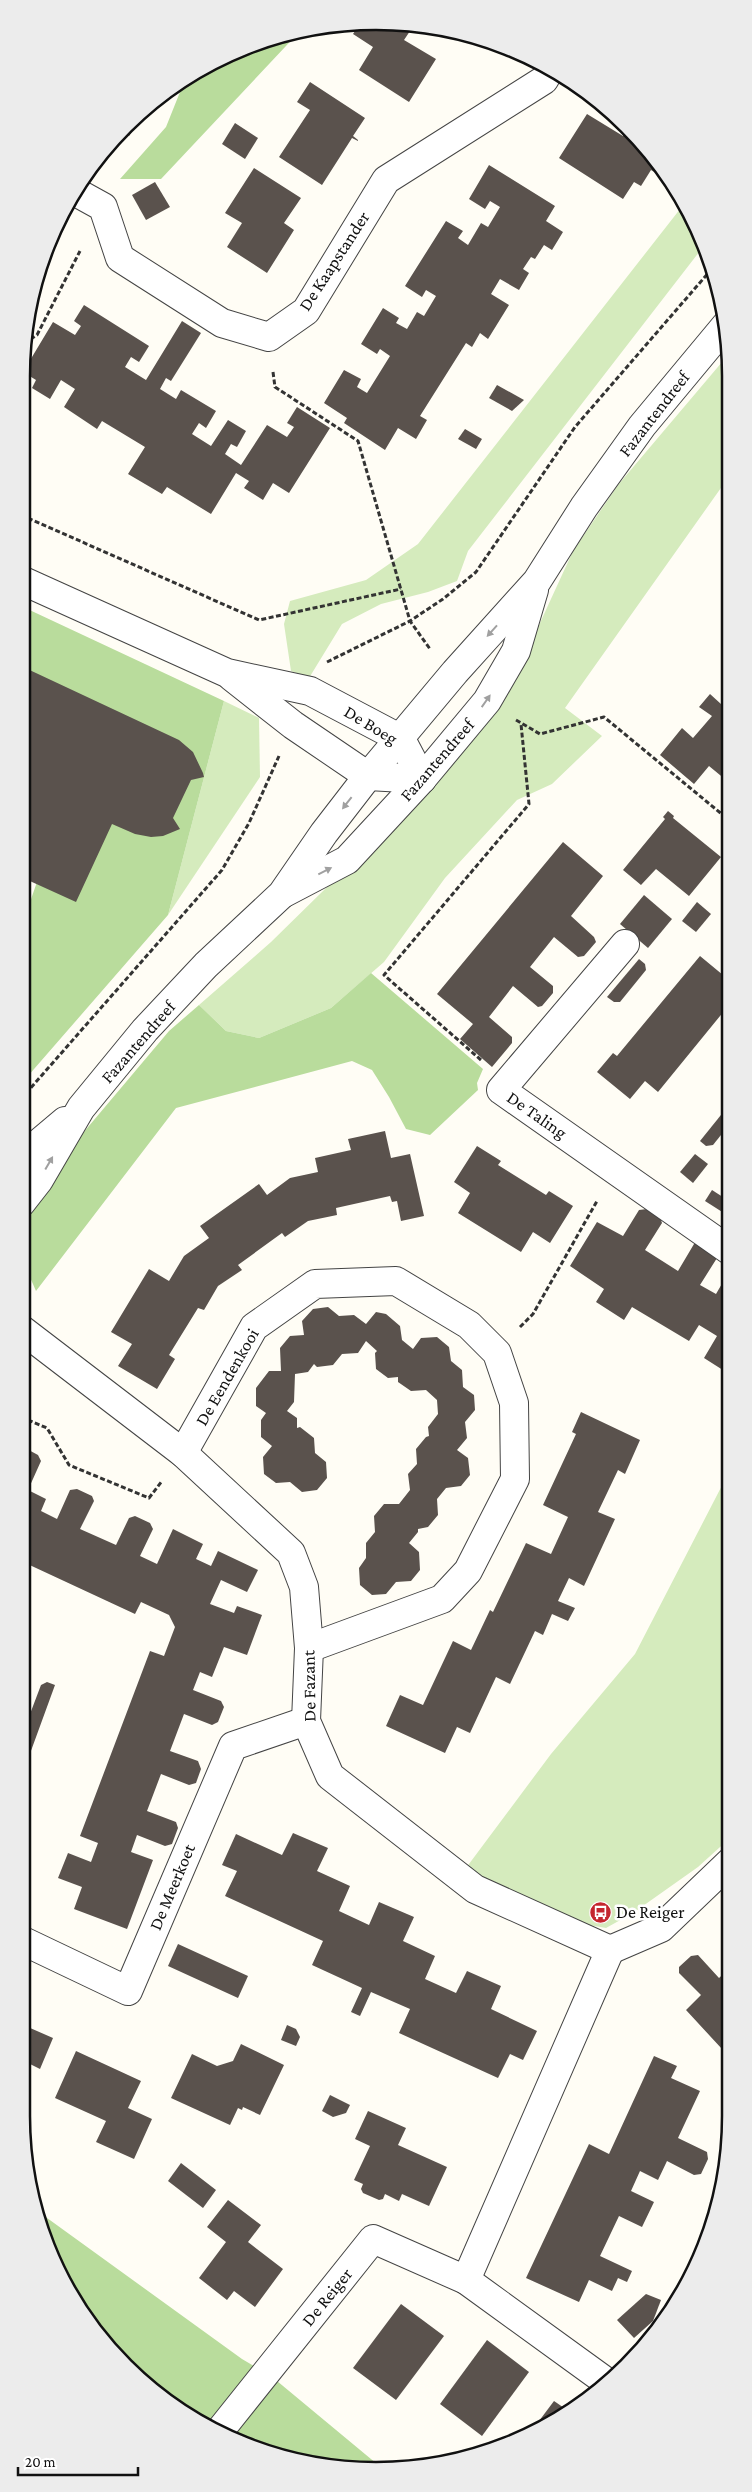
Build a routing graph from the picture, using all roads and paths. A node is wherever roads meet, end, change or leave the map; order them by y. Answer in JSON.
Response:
{"nodes":[{"id":1,"x":547,"y":75,"type":"edge"},
{"id":2,"x":81,"y":195,"type":"edge"},
{"id":3,"x":103,"y":207,"type":"junction"},
{"id":4,"x":719,"y":333,"type":"edge"},
{"id":5,"x":32,"y":338,"type":"edge"},
{"id":6,"x":30,"y":519,"type":"edge"},
{"id":7,"x":537,"y":582,"type":"junction"},
{"id":8,"x":30,"y":584,"type":"edge"},
{"id":9,"x":401,"y":589,"type":"dead end"},
{"id":10,"x":227,"y":673,"type":"junction"},
{"id":11,"x":521,"y":724,"type":"dead end"},
{"id":12,"x":401,"y":739,"type":"junction"},
{"id":13,"x":368,"y":776,"type":"junction"},
{"id":14,"x":422,"y":779,"type":"junction"},
{"id":15,"x":282,"y":894,"type":"junction"},
{"id":16,"x":625,"y":944,"type":"dead end"},
{"id":17,"x":508,"y":1082,"type":"junction"},
{"id":18,"x":82,"y":1108,"type":"junction"},
{"id":19,"x":30,"y":1151,"type":"edge"},
{"id":20,"x":615,"y":1170,"type":"junction"},
{"id":21,"x":30,"y":1191,"type":"edge"},
{"id":22,"x":722,"y":1245,"type":"edge"},
{"id":23,"x":30,"y":1336,"type":"edge"},
{"id":24,"x":497,"y":1353,"type":"junction"},
{"id":25,"x":30,"y":1421,"type":"edge"},
{"id":26,"x":183,"y":1453,"type":"junction"},
{"id":27,"x":309,"y":1648,"type":"junction"},
{"id":28,"x":306,"y":1721,"type":"junction"},
{"id":29,"x":722,"y":1870,"type":"edge"},
{"id":30,"x":30,"y":1944,"type":"edge"},
{"id":31,"x":610,"y":1950,"type":"junction"},
{"id":32,"x":466,"y":2280,"type":"junction"},
{"id":33,"x":602,"y":2378,"type":"edge"},
{"id":34,"x":223,"y":2426,"type":"edge"}],
"edges":[{"from":1,"to":3,"type":"street","name":"De Kaapstander"},
{"from":2,"to":3,"type":"street"},
{"from":3,"to":5,"type":"path"},
{"from":4,"to":7,"type":"street","name":"Fazantendreef"},
{"from":6,"to":9,"type":"path"},
{"from":7,"to":12,"type":"street","name":"Fazantendreef","one_way":true},
{"from":14,"to":7,"type":"street","name":"Fazantendreef","one_way":true},
{"from":8,"to":10,"type":"street","name":"De Boeg"},
{"from":10,"to":12,"type":"street","name":"De Boeg"},
{"from":10,"to":13,"type":"street","name":"De Boeg"},
{"from":11,"to":17,"type":"path"},
{"from":12,"to":13,"type":"street","name":"Fazantendreef"},
{"from":12,"to":14,"type":"street","name":"De Boeg"},
{"from":13,"to":14,"type":"street"},
{"from":13,"to":15,"type":"street","name":"Fazantendreef","one_way":true},
{"from":15,"to":14,"type":"street","name":"Fazantendreef","one_way":true},
{"from":15,"to":18,"type":"street","name":"Fazantendreef"},
{"from":16,"to":17,"type":"street","name":"De Taling"},
{"from":17,"to":20,"type":"street","name":"De Taling"},
{"from":18,"to":19,"type":"street","name":"Fazantendreef"},
{"from":21,"to":18,"type":"street","name":"Fazantendreef","one_way":true},
{"from":20,"to":22,"type":"street","name":"De Taling"},
{"from":20,"to":24,"type":"path"},
{"from":23,"to":26,"type":"street","name":"De Fazant"},
{"from":24,"to":26,"type":"street","name":"De Eendenkooi"},
{"from":24,"to":27,"type":"street","name":"De Eendenkooi"},
{"from":25,"to":26,"type":"path"},
{"from":26,"to":27,"type":"street","name":"De Fazant"},
{"from":27,"to":28,"type":"street","name":"De Fazant"},
{"from":28,"to":30,"type":"street","name":"De Meerkoet"},
{"from":28,"to":31,"type":"street","name":"De Fazant"},
{"from":29,"to":31,"type":"street"},
{"from":31,"to":32,"type":"street"},
{"from":32,"to":33,"type":"street","name":"De Reiger"},
{"from":32,"to":34,"type":"street","name":"De Reiger"}]}
